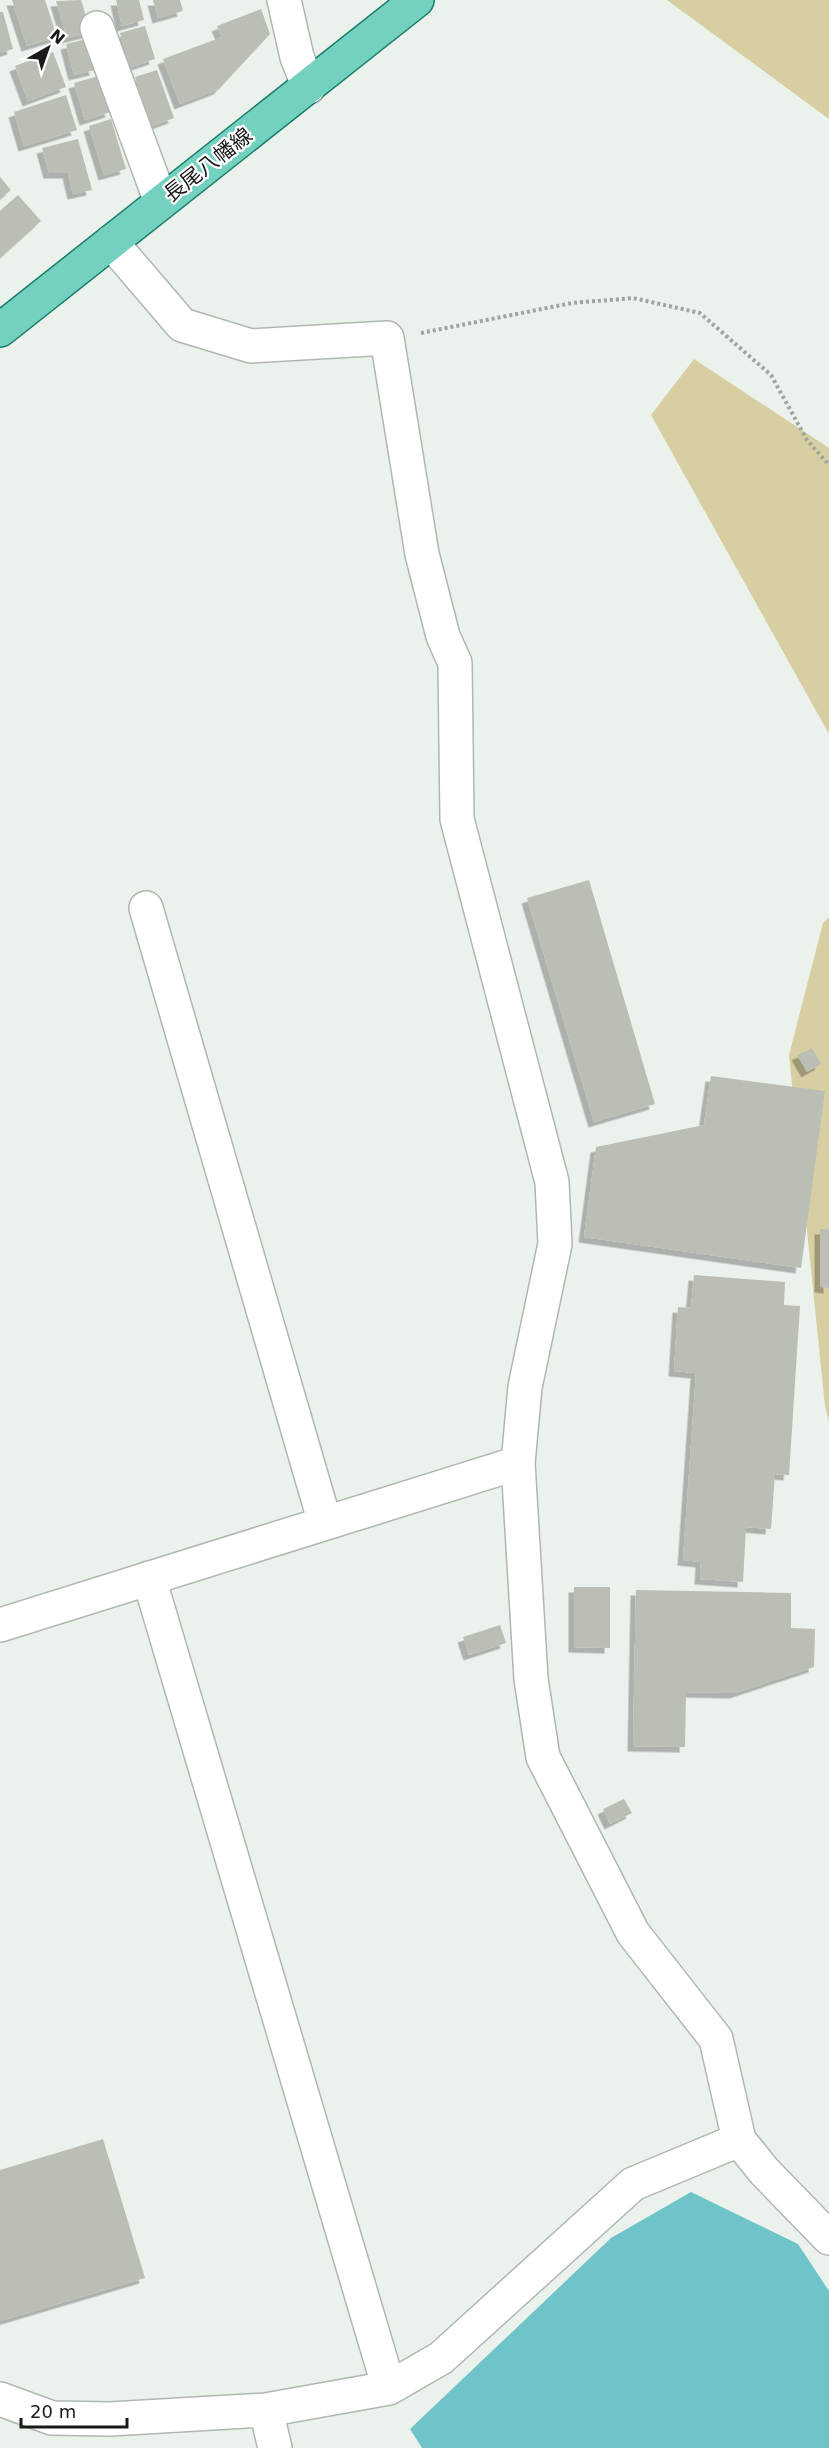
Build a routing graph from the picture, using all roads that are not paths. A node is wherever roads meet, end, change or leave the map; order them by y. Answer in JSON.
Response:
{"nodes":[{"id":1,"x":284,"y":0,"type":"edge"},
{"id":2,"x":417,"y":0,"type":"edge"},
{"id":3,"x":97,"y":28,"type":"dead end"},
{"id":4,"x":309,"y":87,"type":"junction"},
{"id":5,"x":161,"y":202,"type":"junction"},
{"id":6,"x":111,"y":242,"type":"junction"},
{"id":7,"x":0,"y":330,"type":"edge"},
{"id":8,"x":146,"y":908,"type":"dead end"},
{"id":9,"x":518,"y":1463,"type":"junction"},
{"id":10,"x":325,"y":1523,"type":"junction"},
{"id":11,"x":149,"y":1578,"type":"junction"},
{"id":12,"x":0,"y":1625,"type":"edge"},
{"id":13,"x":738,"y":2140,"type":"junction"},
{"id":14,"x":829,"y":2238,"type":"edge"},
{"id":15,"x":389,"y":2388,"type":"junction"},
{"id":16,"x":0,"y":2398,"type":"edge"},
{"id":17,"x":266,"y":2410,"type":"junction"},
{"id":18,"x":275,"y":2448,"type":"edge"}],
"edges":[{"from":1,"to":4,"type":"street"},
{"from":2,"to":4,"type":"main road","name":"長尾八幡線"},
{"from":3,"to":5,"type":"street"},
{"from":4,"to":5,"type":"main road","name":"長尾八幡線"},
{"from":5,"to":6,"type":"main road","name":"長尾八幡線"},
{"from":6,"to":7,"type":"main road","name":"長尾八幡線"},
{"from":6,"to":9,"type":"street"},
{"from":8,"to":10,"type":"street"},
{"from":9,"to":10,"type":"street"},
{"from":9,"to":13,"type":"street"},
{"from":10,"to":11,"type":"street"},
{"from":11,"to":12,"type":"street"},
{"from":11,"to":15,"type":"street"},
{"from":13,"to":14,"type":"street"},
{"from":13,"to":15,"type":"street"},
{"from":15,"to":17,"type":"street"},
{"from":16,"to":17,"type":"street"},
{"from":17,"to":18,"type":"street"}]}
